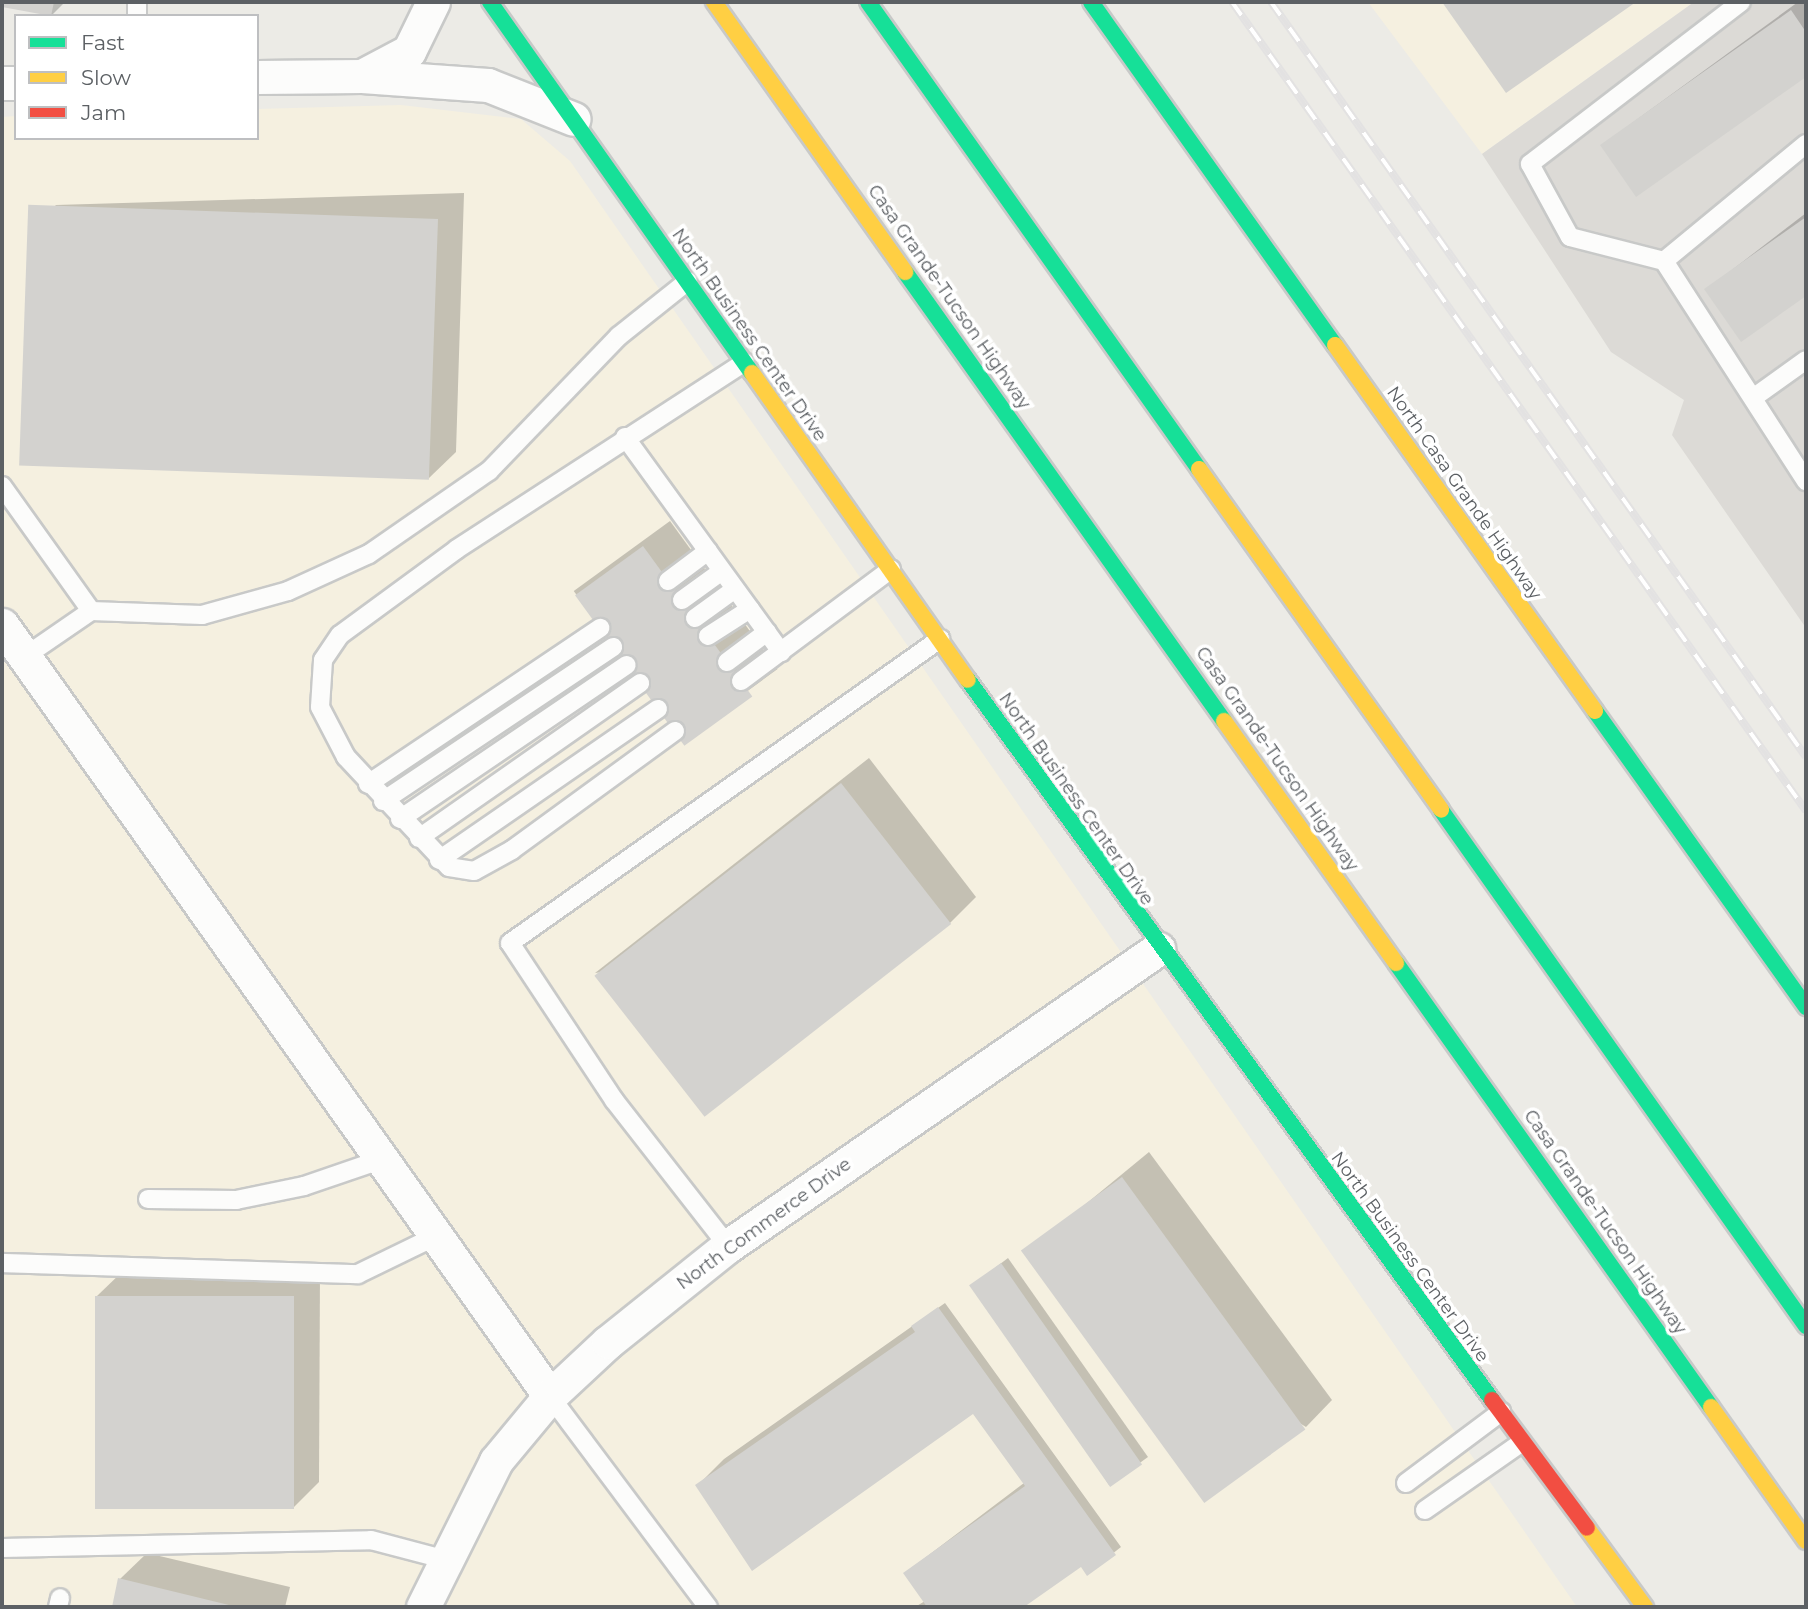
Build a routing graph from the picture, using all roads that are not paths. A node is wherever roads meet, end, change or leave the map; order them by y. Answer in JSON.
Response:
{"nodes":[{"id":1,"x":433,"y":2,"type":"edge"},
{"id":2,"x":490,"y":2,"type":"edge"},
{"id":3,"x":714,"y":2,"type":"edge"},
{"id":4,"x":868,"y":2,"type":"edge"},
{"id":5,"x":1091,"y":2,"type":"edge"},
{"id":6,"x":1741,"y":2,"type":"edge"},
{"id":7,"x":362,"y":76,"type":"junction"},
{"id":8,"x":259,"y":78,"type":"edge"},
{"id":9,"x":574,"y":119,"type":"junction"},
{"id":10,"x":1806,"y":144,"type":"edge"},
{"id":11,"x":1664,"y":261,"type":"junction"},
{"id":12,"x":688,"y":281,"type":"junction"},
{"id":13,"x":1806,"y":360,"type":"edge"},
{"id":14,"x":745,"y":362,"type":"junction"},
{"id":15,"x":1753,"y":398,"type":"junction"},
{"id":16,"x":625,"y":437,"type":"junction"},
{"id":17,"x":1806,"y":481,"type":"edge"},
{"id":18,"x":2,"y":486,"type":"edge"},
{"id":19,"x":708,"y":551,"type":"junction"},
{"id":20,"x":891,"y":569,"type":"junction"},
{"id":21,"x":722,"y":570,"type":"junction"},
{"id":22,"x":668,"y":581,"type":"dead end"},
{"id":23,"x":735,"y":589,"type":"junction"},
{"id":24,"x":682,"y":600,"type":"dead end"},
{"id":25,"x":750,"y":609,"type":"junction"},
{"id":26,"x":91,"y":611,"type":"junction"},
{"id":27,"x":695,"y":618,"type":"dead end"},
{"id":28,"x":2,"y":625,"type":"edge"},
{"id":29,"x":600,"y":628,"type":"dead end"},
{"id":30,"x":767,"y":632,"type":"junction"},
{"id":31,"x":708,"y":636,"type":"dead end"},
{"id":32,"x":940,"y":639,"type":"junction"},
{"id":33,"x":613,"y":647,"type":"dead end"},
{"id":34,"x":782,"y":652,"type":"junction"},
{"id":35,"x":24,"y":657,"type":"junction"},
{"id":36,"x":727,"y":662,"type":"dead end"},
{"id":37,"x":627,"y":665,"type":"dead end"},
{"id":38,"x":741,"y":681,"type":"dead end"},
{"id":39,"x":640,"y":683,"type":"dead end"},
{"id":40,"x":658,"y":709,"type":"dead end"},
{"id":41,"x":675,"y":731,"type":"dead end"},
{"id":42,"x":368,"y":784,"type":"junction"},
{"id":43,"x":383,"y":801,"type":"junction"},
{"id":44,"x":400,"y":819,"type":"junction"},
{"id":45,"x":419,"y":838,"type":"junction"},
{"id":46,"x":439,"y":860,"type":"junction"},
{"id":47,"x":1158,"y":949,"type":"junction"},
{"id":48,"x":1806,"y":1007,"type":"edge"},
{"id":49,"x":383,"y":1159,"type":"junction"},
{"id":50,"x":148,"y":1199,"type":"dead end"},
{"id":51,"x":438,"y":1235,"type":"junction"},
{"id":52,"x":728,"y":1246,"type":"junction"},
{"id":53,"x":2,"y":1264,"type":"edge"},
{"id":54,"x":1806,"y":1325,"type":"edge"},
{"id":55,"x":550,"y":1395,"type":"junction"},
{"id":56,"x":1501,"y":1412,"type":"junction"},
{"id":57,"x":1522,"y":1441,"type":"junction"},
{"id":58,"x":1406,"y":1483,"type":"dead end"},
{"id":59,"x":1425,"y":1510,"type":"dead end"},
{"id":60,"x":1806,"y":1541,"type":"edge"},
{"id":61,"x":2,"y":1548,"type":"edge"},
{"id":62,"x":443,"y":1559,"type":"junction"},
{"id":63,"x":423,"y":1607,"type":"edge"},
{"id":64,"x":709,"y":1607,"type":"edge"},
{"id":65,"x":1645,"y":1607,"type":"edge"}],
"edges":[{"from":1,"to":7,"type":"street"},
{"from":2,"to":9,"type":"main road","name":"North Business Center Drive"},
{"from":3,"to":60,"type":"main road","name":"Casa Grande-Tucson Highway"},
{"from":4,"to":54,"type":"main road"},
{"from":5,"to":48,"type":"main road","name":"North Casa Grande Highway"},
{"from":6,"to":11,"type":"lane"},
{"from":7,"to":8,"type":"street"},
{"from":7,"to":9,"type":"street"},
{"from":9,"to":12,"type":"main road","name":"North Business Center Drive"},
{"from":10,"to":11,"type":"lane"},
{"from":11,"to":15,"type":"lane"},
{"from":12,"to":14,"type":"main road","name":"North Business Center Drive"},
{"from":12,"to":26,"type":"lane"},
{"from":13,"to":15,"type":"lane"},
{"from":14,"to":16,"type":"lane"},
{"from":14,"to":20,"type":"main road","name":"North Business Center Drive"},
{"from":15,"to":17,"type":"lane"},
{"from":16,"to":19,"type":"lane"},
{"from":16,"to":42,"type":"lane"},
{"from":18,"to":26,"type":"lane"},
{"from":19,"to":21,"type":"lane"},
{"from":19,"to":22,"type":"lane"},
{"from":20,"to":32,"type":"main road","name":"North Business Center Drive"},
{"from":20,"to":34,"type":"lane"},
{"from":21,"to":23,"type":"lane"},
{"from":21,"to":24,"type":"lane"},
{"from":23,"to":25,"type":"lane"},
{"from":23,"to":27,"type":"lane"},
{"from":25,"to":30,"type":"lane"},
{"from":25,"to":31,"type":"lane"},
{"from":26,"to":35,"type":"lane"},
{"from":28,"to":35,"type":"street"},
{"from":29,"to":42,"type":"lane"},
{"from":30,"to":34,"type":"lane"},
{"from":30,"to":36,"type":"lane"},
{"from":32,"to":47,"type":"main road","name":"North Business Center Drive"},
{"from":32,"to":52,"type":"lane"},
{"from":33,"to":43,"type":"lane"},
{"from":34,"to":38,"type":"lane"},
{"from":35,"to":49,"type":"street"},
{"from":37,"to":44,"type":"lane"},
{"from":39,"to":45,"type":"lane"},
{"from":40,"to":46,"type":"lane"},
{"from":41,"to":46,"type":"lane"},
{"from":42,"to":43,"type":"lane"},
{"from":43,"to":44,"type":"lane"},
{"from":44,"to":45,"type":"lane"},
{"from":45,"to":46,"type":"lane"},
{"from":47,"to":52,"type":"street","name":"North Commerce Drive"},
{"from":47,"to":56,"type":"main road","name":"North Business Center Drive"},
{"from":49,"to":50,"type":"lane"},
{"from":49,"to":51,"type":"street"},
{"from":51,"to":53,"type":"lane"},
{"from":51,"to":55,"type":"street"},
{"from":52,"to":55,"type":"street","name":"North Commerce Drive"},
{"from":55,"to":62,"type":"street","name":"North Commerce Drive"},
{"from":55,"to":64,"type":"lane"},
{"from":56,"to":57,"type":"main road","name":"North Business Center Drive"},
{"from":56,"to":58,"type":"lane"},
{"from":57,"to":59,"type":"lane"},
{"from":57,"to":65,"type":"main road","name":"North Business Center Drive"},
{"from":61,"to":62,"type":"lane"},
{"from":62,"to":63,"type":"street","name":"North Commerce Drive"}]}
